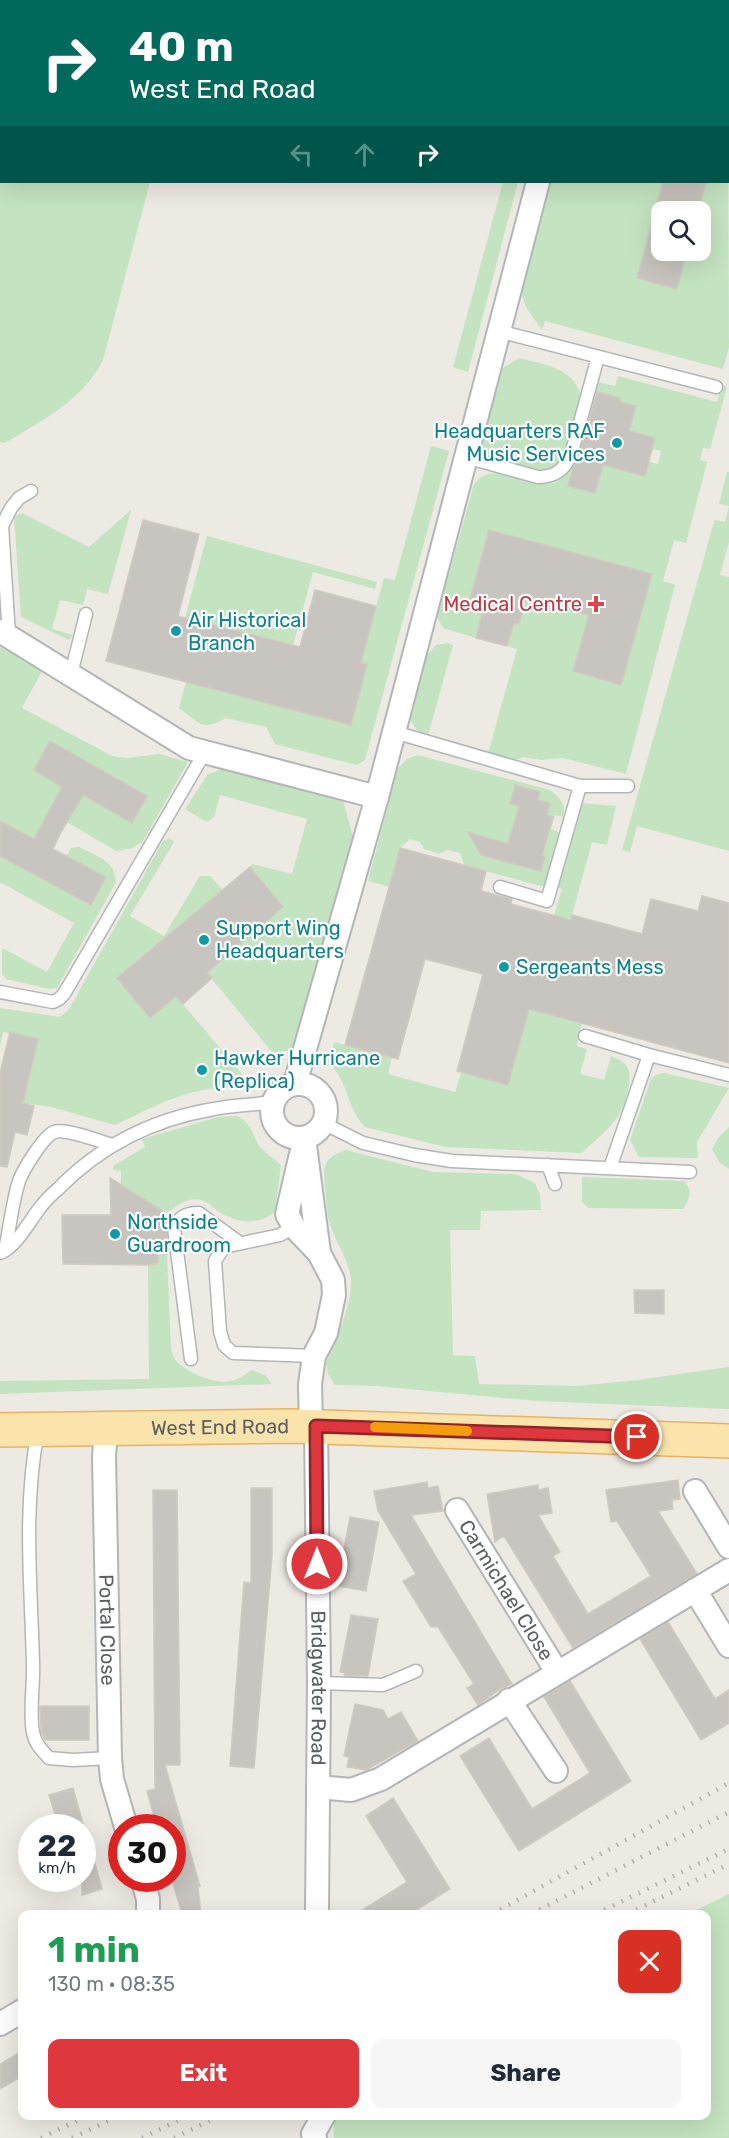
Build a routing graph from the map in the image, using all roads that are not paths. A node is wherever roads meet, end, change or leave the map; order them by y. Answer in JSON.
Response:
{"nodes":[{"id":1,"x":538,"y":183,"type":"edge"},
{"id":2,"x":498,"y":331,"type":"junction"},
{"id":3,"x":598,"y":357,"type":"junction"},
{"id":4,"x":716,"y":387,"type":"dead end"},
{"id":5,"x":465,"y":458,"type":"junction"},
{"id":6,"x":31,"y":491,"type":"dead end"},
{"id":7,"x":86,"y":614,"type":"dead end"},
{"id":8,"x":4,"y":634,"type":"edge"},
{"id":9,"x":71,"y":674,"type":"junction"},
{"id":10,"x":394,"y":732,"type":"junction"},
{"id":11,"x":205,"y":752,"type":"junction"},
{"id":12,"x":580,"y":786,"type":"junction"},
{"id":13,"x":628,"y":786,"type":"dead end"},
{"id":14,"x":377,"y":797,"type":"junction"},
{"id":15,"x":500,"y":887,"type":"dead end"},
{"id":16,"x":0,"y":992,"type":"edge"},
{"id":17,"x":585,"y":1036,"type":"dead end"},
{"id":18,"x":649,"y":1055,"type":"junction"},
{"id":19,"x":729,"y":1075,"type":"edge"},
{"id":20,"x":295,"y":1084,"type":"junction"},
{"id":21,"x":273,"y":1102,"type":"junction"},
{"id":22,"x":323,"y":1123,"type":"junction"},
{"id":23,"x":304,"y":1138,"type":"junction"},
{"id":24,"x":112,"y":1145,"type":"junction"},
{"id":25,"x":548,"y":1165,"type":"junction"},
{"id":26,"x":610,"y":1168,"type":"junction"},
{"id":27,"x":690,"y":1172,"type":"dead end"},
{"id":28,"x":555,"y":1184,"type":"dead end"},
{"id":29,"x":294,"y":1227,"type":"junction"},
{"id":30,"x":240,"y":1243,"type":"junction"},
{"id":31,"x":2,"y":1252,"type":"edge"},
{"id":32,"x":319,"y":1253,"type":"junction"},
{"id":33,"x":314,"y":1356,"type":"junction"},
{"id":34,"x":191,"y":1359,"type":"dead end"},
{"id":35,"x":314,"y":1426,"type":"junction"},
{"id":36,"x":106,"y":1429,"type":"junction"},
{"id":37,"x":0,"y":1430,"type":"edge"},
{"id":38,"x":38,"y":1430,"type":"junction"},
{"id":39,"x":729,"y":1441,"type":"edge"},
{"id":40,"x":695,"y":1491,"type":"dead end"},
{"id":41,"x":457,"y":1510,"type":"dead end"},
{"id":42,"x":729,"y":1547,"type":"edge"},
{"id":43,"x":729,"y":1570,"type":"edge"},
{"id":44,"x":695,"y":1590,"type":"junction"},
{"id":45,"x":729,"y":1646,"type":"edge"},
{"id":46,"x":416,"y":1671,"type":"dead end"},
{"id":47,"x":557,"y":1672,"type":"junction"},
{"id":48,"x":318,"y":1683,"type":"junction"},
{"id":49,"x":509,"y":1700,"type":"junction"},
{"id":50,"x":110,"y":1758,"type":"junction"},
{"id":51,"x":556,"y":1771,"type":"dead end"},
{"id":52,"x":318,"y":1787,"type":"junction"},
{"id":53,"x":122,"y":1814,"type":"edge"},
{"id":54,"x":146,"y":1892,"type":"edge"},
{"id":55,"x":317,"y":1905,"type":"edge"},
{"id":56,"x":148,"y":1910,"type":"edge"},
{"id":57,"x":18,"y":2013,"type":"edge"},
{"id":58,"x":0,"y":2024,"type":"edge"},
{"id":59,"x":321,"y":2120,"type":"edge"},
{"id":60,"x":315,"y":2138,"type":"edge"}],
"edges":[{"from":1,"to":2,"type":"street"},
{"from":2,"to":3,"type":"lane"},
{"from":2,"to":5,"type":"street"},
{"from":3,"to":4,"type":"lane"},
{"from":3,"to":5,"type":"lane"},
{"from":5,"to":10,"type":"street"},
{"from":6,"to":8,"type":"lane"},
{"from":7,"to":9,"type":"lane"},
{"from":8,"to":9,"type":"street"},
{"from":9,"to":11,"type":"street"},
{"from":10,"to":12,"type":"lane"},
{"from":10,"to":14,"type":"street"},
{"from":11,"to":14,"type":"street"},
{"from":11,"to":16,"type":"lane"},
{"from":12,"to":13,"type":"lane"},
{"from":12,"to":15,"type":"lane"},
{"from":14,"to":20,"type":"street"},
{"from":17,"to":18,"type":"lane"},
{"from":18,"to":19,"type":"lane"},
{"from":18,"to":26,"type":"lane"},
{"from":20,"to":21,"type":"street"},
{"from":20,"to":22,"type":"street"},
{"from":21,"to":23,"type":"street"},
{"from":21,"to":24,"type":"lane"},
{"from":22,"to":23,"type":"street"},
{"from":22,"to":25,"type":"lane"},
{"from":23,"to":29,"type":"street"},
{"from":23,"to":32,"type":"street"},
{"from":24,"to":31,"type":"lane"},
{"from":24,"to":31,"type":"lane"},
{"from":25,"to":26,"type":"lane"},
{"from":25,"to":28,"type":"lane"},
{"from":26,"to":27,"type":"lane"},
{"from":29,"to":30,"type":"lane"},
{"from":29,"to":32,"type":"street"},
{"from":30,"to":33,"type":"lane"},
{"from":30,"to":34,"type":"lane"},
{"from":32,"to":33,"type":"street"},
{"from":33,"to":35,"type":"street","name":"Bridgwater Road"},
{"from":35,"to":36,"type":"main road","name":"West End Road"},
{"from":35,"to":39,"type":"main road","name":"West End Road"},
{"from":35,"to":48,"type":"street","name":"Bridgwater Road"},
{"from":36,"to":38,"type":"main road","name":"West End Road"},
{"from":36,"to":50,"type":"street","name":"Portal Close"},
{"from":37,"to":38,"type":"main road","name":"West End Road"},
{"from":38,"to":50,"type":"lane"},
{"from":40,"to":42,"type":"street"},
{"from":41,"to":47,"type":"street","name":"Carmichael Close"},
{"from":43,"to":44,"type":"street","name":"Carmichael Close"},
{"from":44,"to":45,"type":"street"},
{"from":44,"to":47,"type":"street","name":"Carmichael Close"},
{"from":46,"to":48,"type":"lane"},
{"from":47,"to":49,"type":"street","name":"Carmichael Close"},
{"from":48,"to":52,"type":"street","name":"Bridgwater Road"},
{"from":49,"to":51,"type":"street"},
{"from":49,"to":52,"type":"street","name":"Carmichael Close"},
{"from":50,"to":53,"type":"street","name":"Portal Close"},
{"from":52,"to":55,"type":"street","name":"Bridgwater Road"},
{"from":54,"to":56,"type":"street"},
{"from":57,"to":58,"type":"street"},
{"from":59,"to":60,"type":"street"}]}
